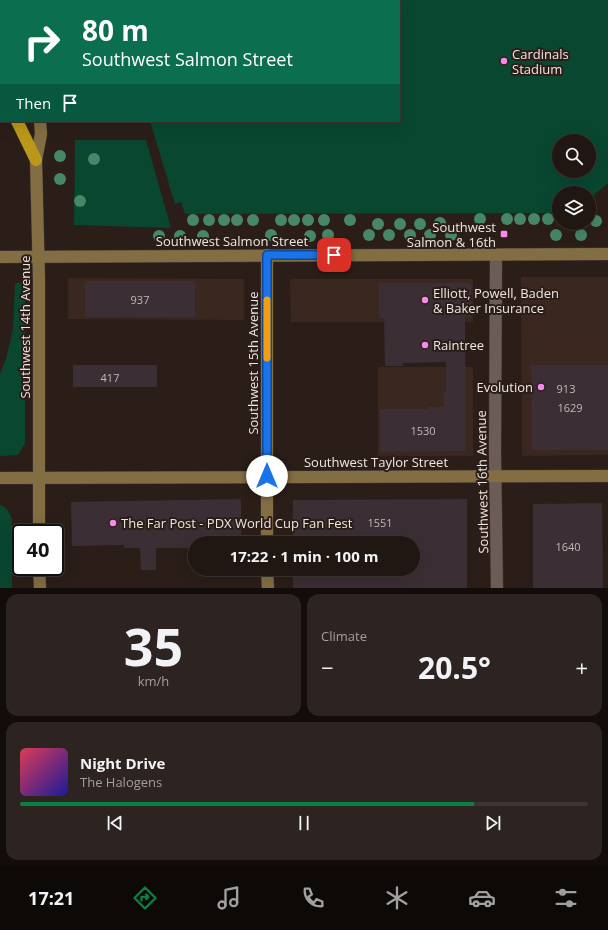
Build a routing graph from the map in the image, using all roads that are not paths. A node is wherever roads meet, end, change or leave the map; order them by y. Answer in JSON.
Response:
{"nodes":[{"id":1,"x":17,"y":122,"type":"edge"},
{"id":2,"x":40,"y":122,"type":"edge"},
{"id":3,"x":36,"y":160,"type":"junction"},
{"id":4,"x":608,"y":254,"type":"edge"},
{"id":5,"x":267,"y":255,"type":"junction"},
{"id":6,"x":496,"y":255,"type":"junction"},
{"id":7,"x":39,"y":256,"type":"junction"},
{"id":8,"x":0,"y":257,"type":"edge"},
{"id":9,"x":267,"y":476,"type":"junction"},
{"id":10,"x":495,"y":476,"type":"junction"},
{"id":11,"x":608,"y":476,"type":"edge"},
{"id":12,"x":0,"y":478,"type":"edge"},
{"id":13,"x":38,"y":478,"type":"junction"},
{"id":14,"x":39,"y":524,"type":"edge"},
{"id":15,"x":267,"y":536,"type":"edge"},
{"id":16,"x":39,"y":576,"type":"edge"},
{"id":17,"x":268,"y":576,"type":"edge"},
{"id":18,"x":40,"y":588,"type":"edge"},
{"id":19,"x":268,"y":588,"type":"edge"},
{"id":20,"x":497,"y":588,"type":"edge"}],
"edges":[{"from":1,"to":3,"type":"highway"},
{"from":2,"to":3,"type":"street","name":"Southwest 14th Avenue"},
{"from":3,"to":7,"type":"street","name":"Southwest 14th Avenue"},
{"from":4,"to":6,"type":"street","name":"Southwest Salmon Street"},
{"from":5,"to":6,"type":"street","name":"Southwest Salmon Street"},
{"from":5,"to":7,"type":"street","name":"Southwest Salmon Street"},
{"from":5,"to":9,"type":"street","name":"Southwest 15th Avenue"},
{"from":6,"to":10,"type":"street","name":"Southwest 16th Avenue"},
{"from":7,"to":8,"type":"street","name":"Southwest Salmon Street"},
{"from":7,"to":13,"type":"street","name":"Southwest 14th Avenue"},
{"from":9,"to":10,"type":"street","name":"Southwest Taylor Street"},
{"from":9,"to":13,"type":"street","name":"Southwest Taylor Street"},
{"from":9,"to":15,"type":"street","name":"Southwest 15th Avenue"},
{"from":10,"to":11,"type":"street","name":"Southwest Taylor Street"},
{"from":10,"to":20,"type":"street","name":"Southwest 16th Avenue"},
{"from":12,"to":13,"type":"street","name":"Southwest Taylor Street"},
{"from":13,"to":14,"type":"street","name":"Southwest 14th Avenue"},
{"from":16,"to":18,"type":"street"},
{"from":17,"to":19,"type":"street"}]}
